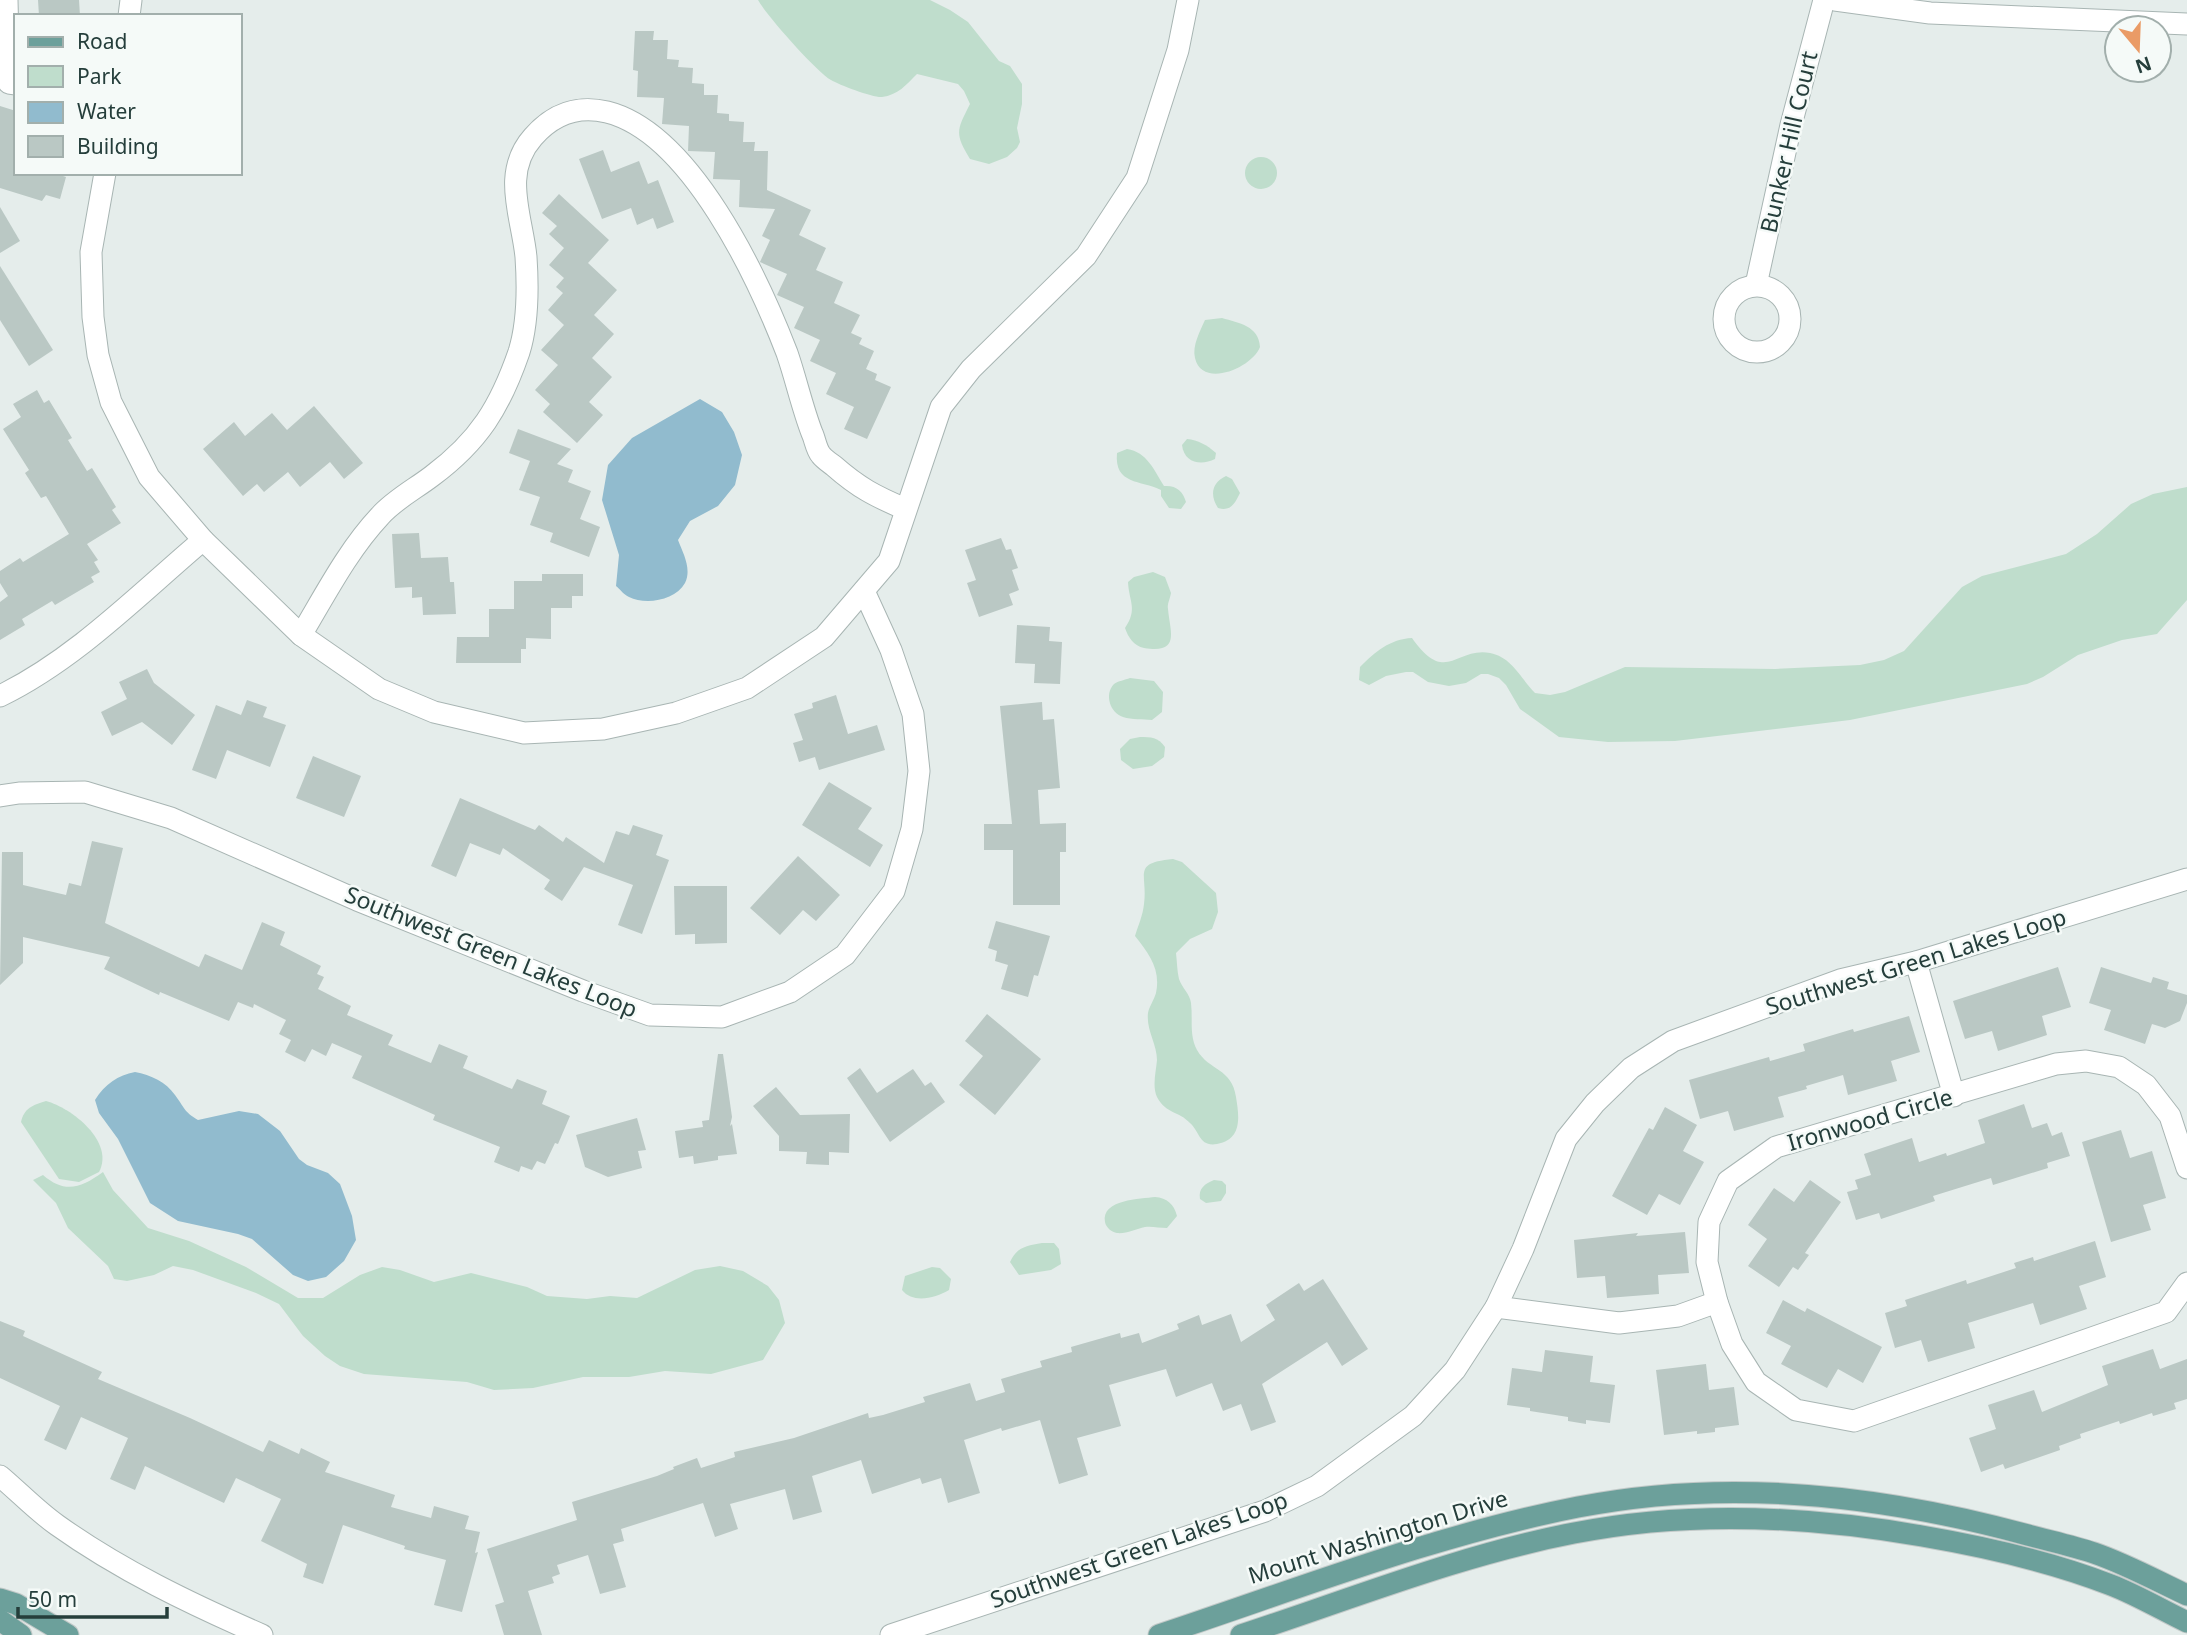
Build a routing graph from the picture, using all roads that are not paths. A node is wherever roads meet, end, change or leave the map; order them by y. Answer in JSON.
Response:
{"nodes":[{"id":1,"x":7,"y":0,"type":"edge"},
{"id":2,"x":1188,"y":0,"type":"edge"},
{"id":3,"x":1824,"y":0,"type":"edge"},
{"id":4,"x":1835,"y":0,"type":"edge"},
{"id":5,"x":2187,"y":24,"type":"edge"},
{"id":6,"x":14,"y":84,"type":"edge"},
{"id":7,"x":104,"y":175,"type":"edge"},
{"id":8,"x":1756,"y":285,"type":"dead end"},
{"id":9,"x":905,"y":509,"type":"junction"},
{"id":10,"x":202,"y":540,"type":"junction"},
{"id":11,"x":864,"y":592,"type":"junction"},
{"id":12,"x":300,"y":635,"type":"junction"},
{"id":13,"x":0,"y":696,"type":"edge"},
{"id":14,"x":0,"y":796,"type":"edge"},
{"id":15,"x":2187,"y":879,"type":"edge"},
{"id":16,"x":1916,"y":962,"type":"junction"},
{"id":17,"x":1954,"y":1096,"type":"junction"},
{"id":18,"x":2187,"y":1168,"type":"edge"},
{"id":19,"x":2187,"y":1283,"type":"edge"},
{"id":20,"x":1717,"y":1302,"type":"junction"},
{"id":21,"x":1496,"y":1307,"type":"junction"},
{"id":22,"x":0,"y":1476,"type":"edge"},
{"id":23,"x":2187,"y":1595,"type":"edge"},
{"id":24,"x":0,"y":1599,"type":"edge"},
{"id":25,"x":0,"y":1620,"type":"edge"},
{"id":26,"x":2187,"y":1622,"type":"edge"},
{"id":27,"x":21,"y":1635,"type":"edge"},
{"id":28,"x":68,"y":1635,"type":"edge"},
{"id":29,"x":262,"y":1635,"type":"edge"},
{"id":30,"x":891,"y":1635,"type":"edge"},
{"id":31,"x":1159,"y":1635,"type":"edge"},
{"id":32,"x":1241,"y":1635,"type":"edge"}],
"edges":[{"from":1,"to":6,"type":"street"},
{"from":2,"to":9,"type":"street"},
{"from":3,"to":8,"type":"street","name":"Bunker Hill Court"},
{"from":4,"to":5,"type":"street"},
{"from":7,"to":10,"type":"street"},
{"from":9,"to":11,"type":"street"},
{"from":9,"to":12,"type":"street"},
{"from":10,"to":12,"type":"street"},
{"from":10,"to":13,"type":"street"},
{"from":11,"to":12,"type":"street"},
{"from":11,"to":14,"type":"street","name":"Southwest Green Lakes Loop"},
{"from":15,"to":16,"type":"street","name":"Southwest Green Lakes Loop"},
{"from":16,"to":17,"type":"street"},
{"from":16,"to":21,"type":"street","name":"Southwest Green Lakes Loop"},
{"from":17,"to":18,"type":"street","name":"Ironwood Circle"},
{"from":17,"to":20,"type":"street","name":"Ironwood Circle"},
{"from":19,"to":20,"type":"street","name":"Ironwood Circle"},
{"from":20,"to":21,"type":"street"},
{"from":21,"to":30,"type":"street","name":"Southwest Green Lakes Loop"},
{"from":22,"to":29,"type":"street"},
{"from":23,"to":31,"type":"main road","name":"Mount Washington Drive"},
{"from":24,"to":28,"type":"main road"},
{"from":25,"to":27,"type":"main road"},
{"from":26,"to":32,"type":"main road","name":"Mount Washington Drive"}]}
